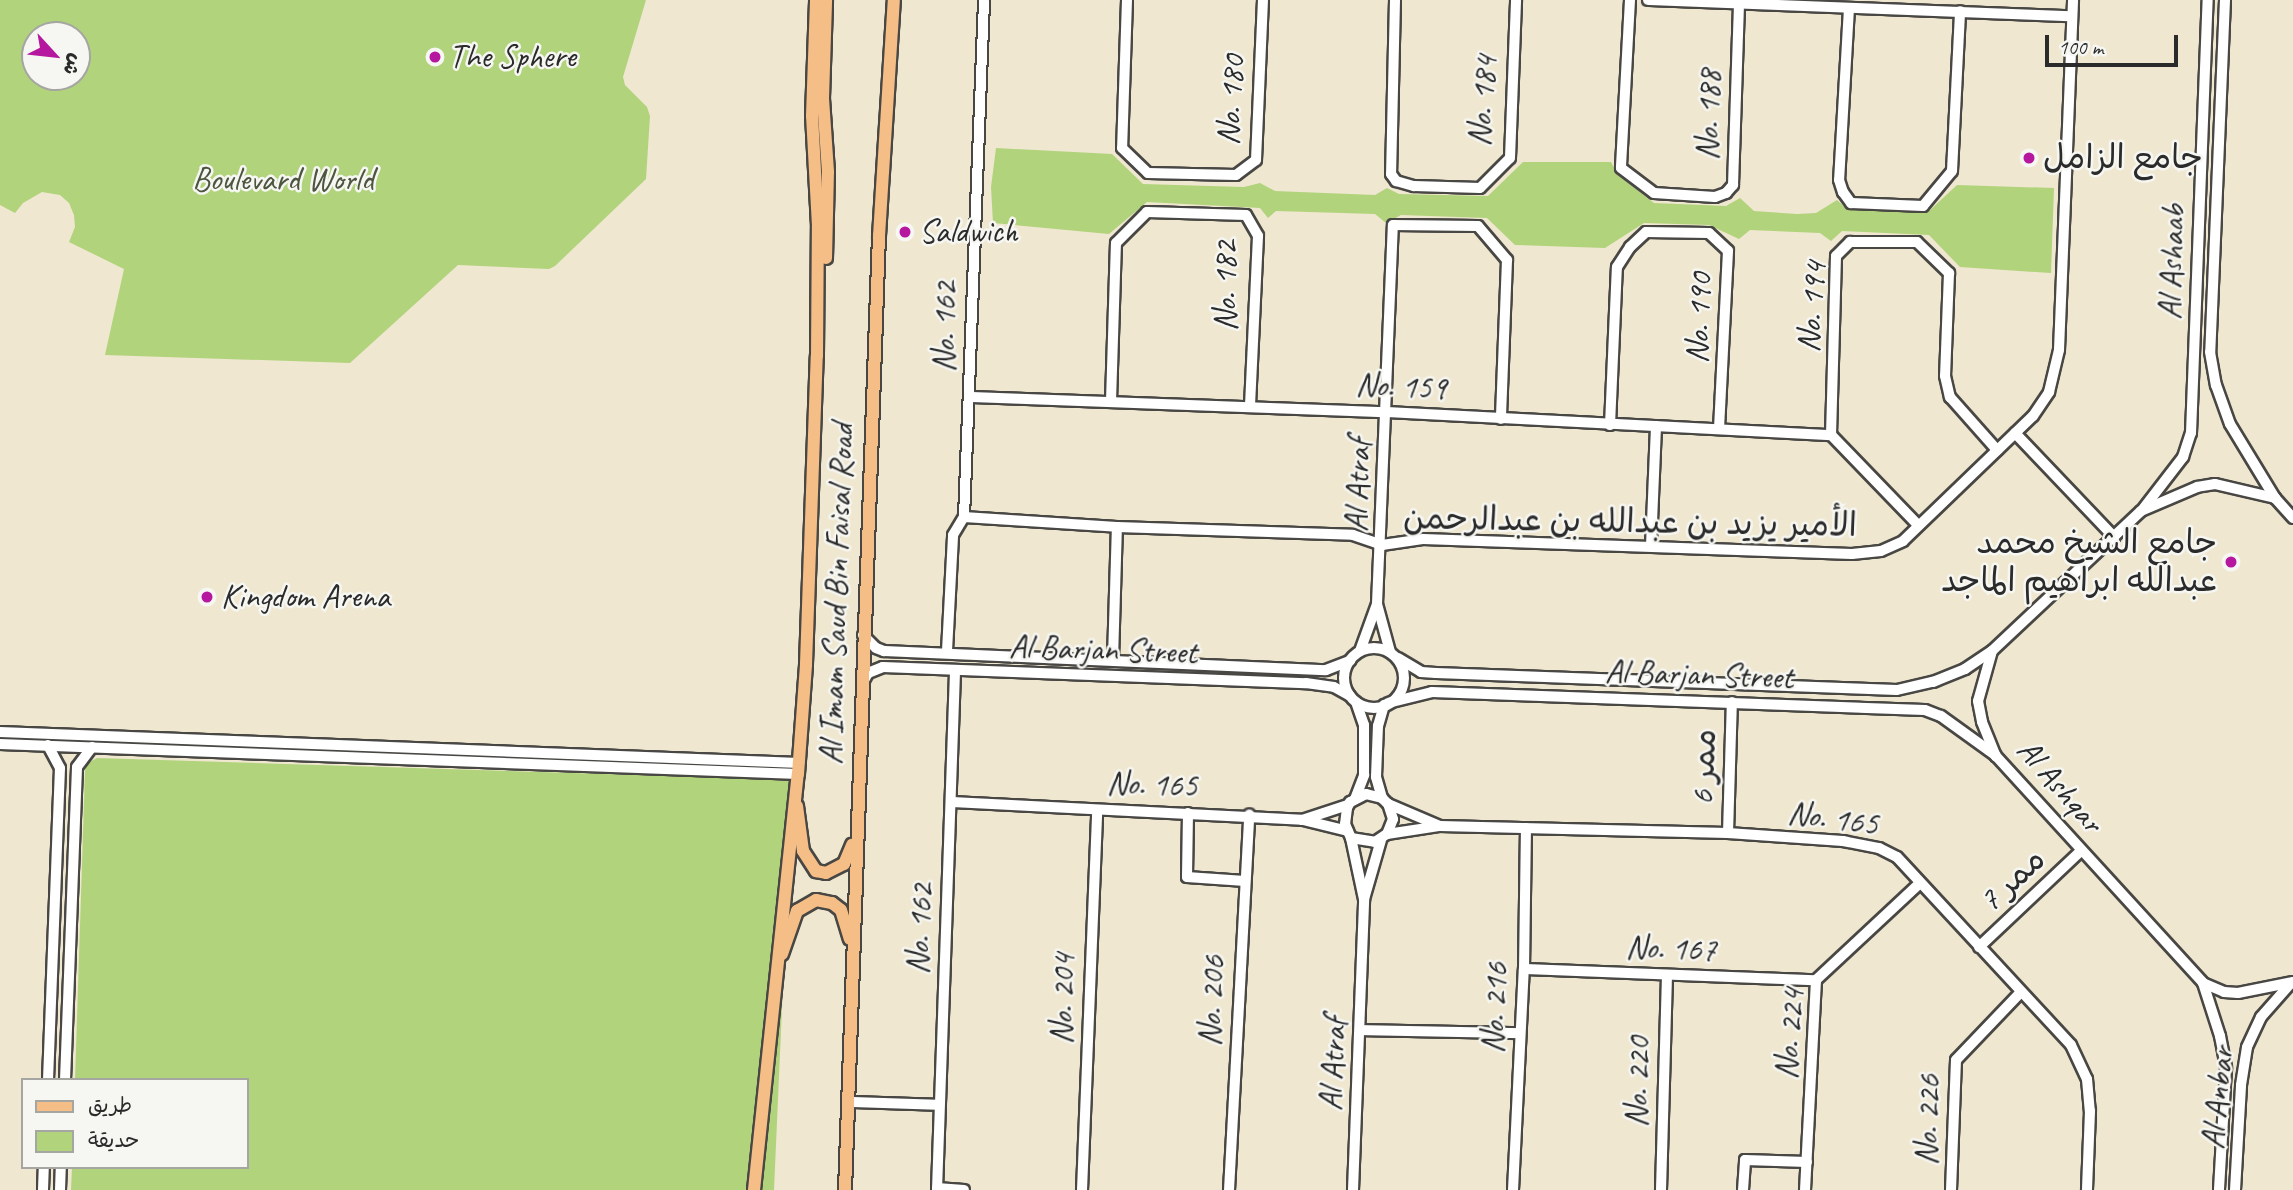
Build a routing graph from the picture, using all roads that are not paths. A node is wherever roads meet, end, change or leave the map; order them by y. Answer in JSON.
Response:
{"nodes":[{"id":1,"x":816,"y":0,"type":"edge"},
{"id":2,"x":826,"y":0,"type":"edge"},
{"id":3,"x":894,"y":0,"type":"edge"},
{"id":4,"x":984,"y":0,"type":"edge"},
{"id":5,"x":1127,"y":0,"type":"edge"},
{"id":6,"x":1263,"y":0,"type":"edge"},
{"id":7,"x":1395,"y":0,"type":"edge"},
{"id":8,"x":1516,"y":0,"type":"edge"},
{"id":9,"x":1630,"y":0,"type":"edge"},
{"id":10,"x":1648,"y":0,"type":"edge"},
{"id":11,"x":2073,"y":0,"type":"edge"},
{"id":12,"x":2208,"y":0,"type":"edge"},
{"id":13,"x":2225,"y":0,"type":"edge"},
{"id":14,"x":1739,"y":5,"type":"junction"},
{"id":15,"x":1849,"y":8,"type":"junction"},
{"id":16,"x":1960,"y":11,"type":"junction"},
{"id":17,"x":2072,"y":16,"type":"junction"},
{"id":18,"x":818,"y":314,"type":"junction"},
{"id":19,"x":970,"y":397,"type":"junction"},
{"id":20,"x":1111,"y":401,"type":"junction"},
{"id":21,"x":1250,"y":407,"type":"junction"},
{"id":22,"x":1387,"y":412,"type":"junction"},
{"id":23,"x":1501,"y":419,"type":"junction"},
{"id":24,"x":1610,"y":425,"type":"junction"},
{"id":25,"x":1656,"y":426,"type":"junction"},
{"id":26,"x":1720,"y":429,"type":"junction"},
{"id":27,"x":2015,"y":433,"type":"junction"},
{"id":28,"x":1830,"y":435,"type":"junction"},
{"id":29,"x":1997,"y":450,"type":"junction"},
{"id":30,"x":2274,"y":498,"type":"junction"},
{"id":31,"x":2141,"y":511,"type":"junction"},
{"id":32,"x":964,"y":517,"type":"junction"},
{"id":33,"x":2293,"y":518,"type":"edge"},
{"id":34,"x":1918,"y":525,"type":"junction"},
{"id":35,"x":1117,"y":527,"type":"junction"},
{"id":36,"x":2114,"y":537,"type":"junction"},
{"id":37,"x":1382,"y":545,"type":"junction"},
{"id":38,"x":1651,"y":546,"type":"junction"},
{"id":39,"x":1377,"y":604,"type":"junction"},
{"id":40,"x":863,"y":635,"type":"junction"},
{"id":41,"x":947,"y":651,"type":"junction"},
{"id":42,"x":1360,"y":651,"type":"junction"},
{"id":43,"x":1992,"y":651,"type":"junction"},
{"id":44,"x":1394,"y":655,"type":"junction"},
{"id":45,"x":1113,"y":659,"type":"junction"},
{"id":46,"x":1350,"y":662,"type":"junction"},
{"id":47,"x":955,"y":671,"type":"junction"},
{"id":48,"x":860,"y":685,"type":"junction"},
{"id":49,"x":1353,"y":699,"type":"junction"},
{"id":50,"x":1732,"y":702,"type":"junction"},
{"id":51,"x":1386,"y":704,"type":"junction"},
{"id":52,"x":0,"y":732,"type":"edge"},
{"id":53,"x":39,"y":733,"type":"junction"},
{"id":54,"x":0,"y":744,"type":"edge"},
{"id":55,"x":50,"y":747,"type":"junction"},
{"id":56,"x":92,"y":747,"type":"junction"},
{"id":57,"x":1996,"y":756,"type":"junction"},
{"id":58,"x":77,"y":767,"type":"junction"},
{"id":59,"x":60,"y":768,"type":"junction"},
{"id":60,"x":798,"y":768,"type":"junction"},
{"id":61,"x":795,"y":798,"type":"junction"},
{"id":62,"x":1385,"y":801,"type":"junction"},
{"id":63,"x":952,"y":802,"type":"junction"},
{"id":64,"x":1351,"y":802,"type":"junction"},
{"id":65,"x":1097,"y":810,"type":"junction"},
{"id":66,"x":1188,"y":813,"type":"junction"},
{"id":67,"x":1249,"y":815,"type":"junction"},
{"id":68,"x":1302,"y":820,"type":"junction"},
{"id":69,"x":1440,"y":826,"type":"junction"},
{"id":70,"x":1526,"y":828,"type":"junction"},
{"id":71,"x":857,"y":831,"type":"junction"},
{"id":72,"x":1728,"y":833,"type":"junction"},
{"id":73,"x":1349,"y":835,"type":"junction"},
{"id":74,"x":1384,"y":837,"type":"junction"},
{"id":75,"x":2081,"y":850,"type":"junction"},
{"id":76,"x":1245,"y":881,"type":"junction"},
{"id":77,"x":1920,"y":883,"type":"junction"},
{"id":78,"x":1364,"y":899,"type":"junction"},
{"id":79,"x":1979,"y":947,"type":"junction"},
{"id":80,"x":1524,"y":969,"type":"junction"},
{"id":81,"x":1667,"y":976,"type":"junction"},
{"id":82,"x":774,"y":979,"type":"junction"},
{"id":83,"x":1816,"y":980,"type":"junction"},
{"id":84,"x":2292,"y":983,"type":"edge"},
{"id":85,"x":2203,"y":984,"type":"junction"},
{"id":86,"x":854,"y":988,"type":"junction"},
{"id":87,"x":2020,"y":993,"type":"junction"},
{"id":88,"x":1361,"y":1030,"type":"junction"},
{"id":89,"x":1519,"y":1033,"type":"junction"},
{"id":90,"x":48,"y":1078,"type":"edge"},
{"id":91,"x":65,"y":1078,"type":"edge"},
{"id":92,"x":850,"y":1102,"type":"junction"},
{"id":93,"x":939,"y":1105,"type":"junction"},
{"id":94,"x":1807,"y":1162,"type":"junction"},
{"id":95,"x":44,"y":1169,"type":"edge"},
{"id":96,"x":61,"y":1169,"type":"edge"},
{"id":97,"x":937,"y":1189,"type":"edge"},
{"id":98,"x":43,"y":1190,"type":"edge"},
{"id":99,"x":61,"y":1190,"type":"edge"},
{"id":100,"x":754,"y":1190,"type":"edge"},
{"id":101,"x":845,"y":1190,"type":"edge"},
{"id":102,"x":964,"y":1190,"type":"edge"},
{"id":103,"x":1082,"y":1190,"type":"edge"},
{"id":104,"x":1229,"y":1190,"type":"edge"},
{"id":105,"x":1353,"y":1190,"type":"edge"},
{"id":106,"x":1513,"y":1190,"type":"edge"},
{"id":107,"x":1661,"y":1190,"type":"edge"},
{"id":108,"x":1743,"y":1190,"type":"edge"},
{"id":109,"x":1805,"y":1190,"type":"edge"},
{"id":110,"x":1951,"y":1190,"type":"edge"},
{"id":111,"x":2087,"y":1190,"type":"edge"},
{"id":112,"x":2219,"y":1190,"type":"edge"},
{"id":113,"x":2235,"y":1190,"type":"edge"}],
"edges":[{"from":1,"to":18,"type":"main road","name":"Al Imam Saud Bin Faisal Road"},
{"from":2,"to":18,"type":"main road","name":"Al Imam Saud Bin Faisal Road"},
{"from":3,"to":40,"type":"main road","name":"Al Imam Saud Bin Faisal Road"},
{"from":4,"to":19,"type":"street","name":"No. 162"},
{"from":5,"to":6,"type":"street","name":"No. 180"},
{"from":7,"to":8,"type":"street","name":"No. 184"},
{"from":9,"to":14,"type":"street","name":"No. 188"},
{"from":10,"to":14,"type":"street"},
{"from":11,"to":17,"type":"street","name":"الأمير يزيد بن عبدالله بن عبدالرحمن"},
{"from":12,"to":31,"type":"street","name":"Al Ashaab"},
{"from":13,"to":30,"type":"street","name":"Al Ashaab"},
{"from":14,"to":15,"type":"street"},
{"from":15,"to":16,"type":"street"},
{"from":15,"to":16,"type":"street"},
{"from":16,"to":17,"type":"street"},
{"from":17,"to":27,"type":"street","name":"الأمير يزيد بن عبدالله بن عبدالرحمن"},
{"from":18,"to":60,"type":"main road","name":"Al Imam Saud Bin Faisal Road"},
{"from":19,"to":20,"type":"street","name":"No. 159"},
{"from":19,"to":32,"type":"street","name":"No. 162"},
{"from":20,"to":21,"type":"street","name":"No. 159"},
{"from":20,"to":21,"type":"street","name":"No. 182"},
{"from":21,"to":22,"type":"street","name":"No. 159"},
{"from":22,"to":23,"type":"street","name":"No. 159"},
{"from":22,"to":23,"type":"street","name":"Al Atraf"},
{"from":22,"to":37,"type":"street","name":"Al Atraf"},
{"from":23,"to":24,"type":"street","name":"No. 159"},
{"from":24,"to":25,"type":"street","name":"No. 159"},
{"from":24,"to":26,"type":"street","name":"No. 190"},
{"from":25,"to":26,"type":"street","name":"No. 159"},
{"from":25,"to":38,"type":"street"},
{"from":26,"to":28,"type":"street","name":"No. 159"},
{"from":27,"to":29,"type":"street","name":"الأمير يزيد بن عبدالله بن عبدالرحمن"},
{"from":27,"to":36,"type":"street"},
{"from":28,"to":29,"type":"street","name":"No. 194"},
{"from":28,"to":34,"type":"street"},
{"from":29,"to":34,"type":"street","name":"الأمير يزيد بن عبدالله بن عبدالرحمن"},
{"from":30,"to":31,"type":"street"},
{"from":30,"to":33,"type":"street"},
{"from":31,"to":36,"type":"street"},
{"from":32,"to":35,"type":"street","name":"الأمير يزيد بن عبدالله بن عبدالرحمن"},
{"from":32,"to":41,"type":"street","name":"No. 162"},
{"from":34,"to":38,"type":"street","name":"الأمير يزيد بن عبدالله بن عبدالرحمن"},
{"from":35,"to":37,"type":"street","name":"الأمير يزيد بن عبدالله بن عبدالرحمن"},
{"from":35,"to":45,"type":"street"},
{"from":36,"to":43,"type":"street"},
{"from":37,"to":38,"type":"street","name":"الأمير يزيد بن عبدالله بن عبدالرحمن"},
{"from":37,"to":39,"type":"street","name":"Al Atraf"},
{"from":39,"to":42,"type":"street"},
{"from":39,"to":44,"type":"street"},
{"from":40,"to":41,"type":"street","name":"Al Barjan Street"},
{"from":40,"to":48,"type":"main road","name":"Al Imam Saud Bin Faisal Road"},
{"from":41,"to":45,"type":"street","name":"Al Barjan Street"},
{"from":42,"to":44,"type":"street"},
{"from":42,"to":46,"type":"street"},
{"from":43,"to":44,"type":"street","name":"Al Barjan Street"},
{"from":43,"to":57,"type":"street","name":"Al Ashqar"},
{"from":44,"to":51,"type":"street"},
{"from":45,"to":46,"type":"street","name":"Al Barjan Street"},
{"from":46,"to":49,"type":"street"},
{"from":47,"to":48,"type":"street","name":"Al Barjan Street"},
{"from":47,"to":49,"type":"street","name":"Al Barjan Street"},
{"from":47,"to":63,"type":"street","name":"No. 162"},
{"from":48,"to":71,"type":"main road","name":"Al Imam Saud Bin Faisal Road"},
{"from":49,"to":51,"type":"street"},
{"from":49,"to":64,"type":"street"},
{"from":50,"to":51,"type":"street","name":"Al Barjan Street"},
{"from":50,"to":57,"type":"street","name":"Al Barjan Street"},
{"from":50,"to":72,"type":"street","name":"ممر 6"},
{"from":51,"to":62,"type":"street"},
{"from":52,"to":53,"type":"street"},
{"from":53,"to":55,"type":"street"},
{"from":53,"to":60,"type":"street"},
{"from":54,"to":55,"type":"street"},
{"from":55,"to":56,"type":"street"},
{"from":55,"to":59,"type":"street"},
{"from":56,"to":58,"type":"street"},
{"from":56,"to":60,"type":"street"},
{"from":57,"to":75,"type":"street","name":"Al Ashqar"},
{"from":58,"to":59,"type":"street"},
{"from":58,"to":91,"type":"street"},
{"from":59,"to":90,"type":"street"},
{"from":60,"to":61,"type":"main road","name":"Al Imam Saud Bin Faisal Road"},
{"from":61,"to":71,"type":"main road"},
{"from":61,"to":82,"type":"main road","name":"Al Imam Saud Bin Faisal Road"},
{"from":62,"to":64,"type":"street"},
{"from":62,"to":69,"type":"street"},
{"from":62,"to":74,"type":"street"},
{"from":63,"to":65,"type":"street","name":"No. 165"},
{"from":63,"to":93,"type":"street","name":"No. 162"},
{"from":64,"to":68,"type":"street","name":"No. 165"},
{"from":64,"to":73,"type":"street"},
{"from":65,"to":66,"type":"street","name":"No. 165"},
{"from":65,"to":103,"type":"street","name":"No. 204"},
{"from":66,"to":67,"type":"street","name":"No. 165"},
{"from":66,"to":76,"type":"street"},
{"from":67,"to":68,"type":"street","name":"No. 165"},
{"from":67,"to":76,"type":"street","name":"No. 206"},
{"from":68,"to":73,"type":"street"},
{"from":69,"to":70,"type":"street","name":"No. 165"},
{"from":69,"to":74,"type":"street"},
{"from":70,"to":72,"type":"street","name":"No. 165"},
{"from":70,"to":80,"type":"street","name":"No. 216"},
{"from":71,"to":86,"type":"main road","name":"Al Imam Saud Bin Faisal Road"},
{"from":72,"to":77,"type":"street","name":"No. 165"},
{"from":73,"to":74,"type":"street"},
{"from":73,"to":78,"type":"street","name":"Al Atraf"},
{"from":74,"to":78,"type":"street","name":"Al Atraf"},
{"from":75,"to":79,"type":"street","name":"ممر 7"},
{"from":75,"to":85,"type":"street","name":"Al Ashqar"},
{"from":76,"to":104,"type":"street","name":"No. 206"},
{"from":77,"to":79,"type":"street","name":"No. 165"},
{"from":77,"to":83,"type":"street","name":"No. 224"},
{"from":78,"to":88,"type":"street","name":"Al Atraf"},
{"from":79,"to":87,"type":"street","name":"No. 165"},
{"from":80,"to":81,"type":"street","name":"No. 167"},
{"from":80,"to":89,"type":"street","name":"No. 216"},
{"from":81,"to":83,"type":"street","name":"No. 167"},
{"from":81,"to":107,"type":"street","name":"No. 220"},
{"from":82,"to":86,"type":"main road"},
{"from":82,"to":100,"type":"main road","name":"Al Imam Saud Bin Faisal Road"},
{"from":83,"to":94,"type":"street","name":"No. 224"},
{"from":84,"to":85,"type":"street"},
{"from":84,"to":113,"type":"street","name":"Al Anbar"},
{"from":85,"to":112,"type":"street","name":"Al Anbar"},
{"from":86,"to":92,"type":"main road","name":"Al Imam Saud Bin Faisal Road"},
{"from":87,"to":110,"type":"street","name":"No. 226"},
{"from":87,"to":111,"type":"street","name":"No. 165"},
{"from":88,"to":89,"type":"street"},
{"from":88,"to":105,"type":"street","name":"Al Atraf"},
{"from":89,"to":106,"type":"street","name":"No. 216"},
{"from":92,"to":93,"type":"street"},
{"from":92,"to":101,"type":"main road","name":"Al Imam Saud Bin Faisal Road"},
{"from":93,"to":97,"type":"street","name":"No. 162"},
{"from":94,"to":108,"type":"street"},
{"from":94,"to":109,"type":"street","name":"No. 224"},
{"from":95,"to":98,"type":"street"},
{"from":96,"to":99,"type":"street"},
{"from":97,"to":102,"type":"street"}]}
